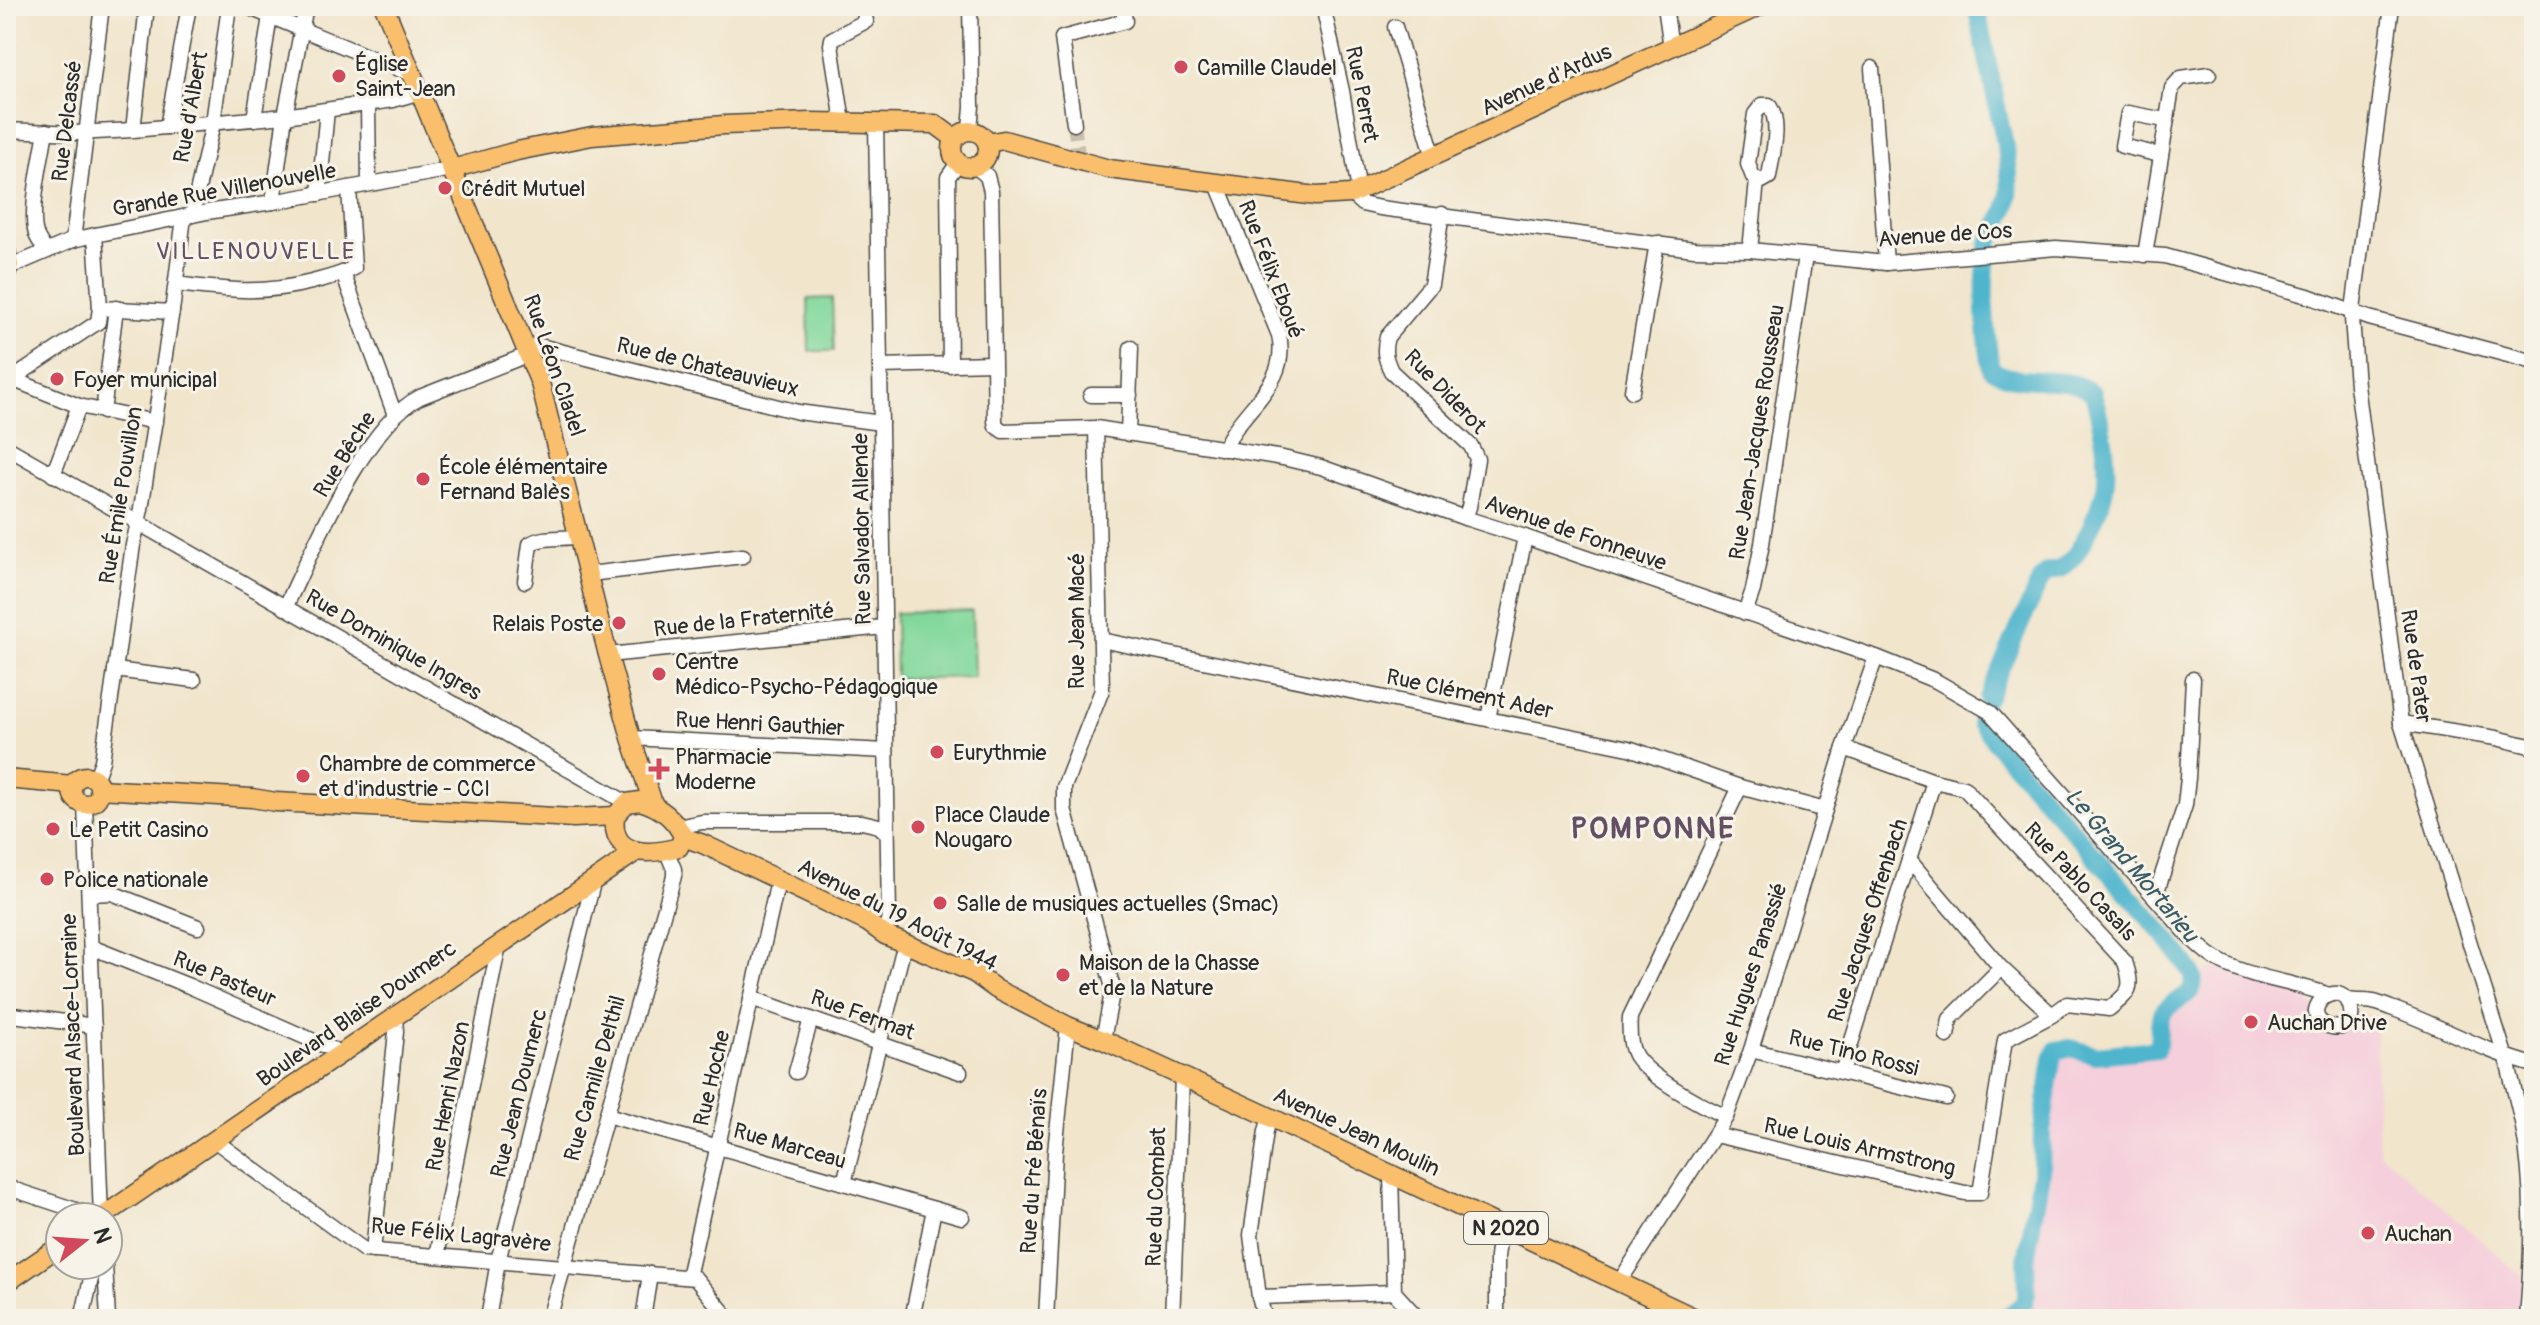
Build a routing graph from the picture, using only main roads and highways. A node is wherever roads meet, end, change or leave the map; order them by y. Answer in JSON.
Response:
{"nodes":[{"id":1,"x":384,"y":6,"type":"edge"},
{"id":2,"x":1760,"y":6,"type":"edge"},
{"id":3,"x":962,"y":134,"type":"junction"},
{"id":4,"x":987,"y":143,"type":"junction"},
{"id":5,"x":452,"y":169,"type":"junction"},
{"id":6,"x":633,"y":746,"type":"junction"},
{"id":7,"x":6,"y":779,"type":"edge"},
{"id":8,"x":97,"y":784,"type":"junction"},
{"id":9,"x":73,"y":785,"type":"junction"},
{"id":10,"x":654,"y":806,"type":"junction"},
{"id":11,"x":623,"y":814,"type":"junction"},
{"id":12,"x":676,"y":840,"type":"junction"},
{"id":13,"x":637,"y":851,"type":"junction"},
{"id":14,"x":906,"y":949,"type":"junction"},
{"id":15,"x":996,"y":989,"type":"joint"},
{"id":16,"x":124,"y":1201,"type":"edge"},
{"id":17,"x":44,"y":1257,"type":"edge"},
{"id":18,"x":6,"y":1283,"type":"edge"},
{"id":19,"x":1676,"y":1314,"type":"edge"},
{"id":20,"x":1697,"y":1319,"type":"edge"}],
"edges":[{"from":1,"to":5,"type":"main road","name":"Rue Léon Cladel"},
{"from":2,"to":4,"type":"main road","name":"Avenue d'Ardus"},
{"from":3,"to":4,"type":"main road"},
{"from":3,"to":4,"type":"main road"},
{"from":3,"to":5,"type":"main road"},
{"from":5,"to":6,"type":"main road","name":"Rue Léon Cladel"},
{"from":6,"to":10,"type":"main road","name":"Rue Léon Cladel"},
{"from":6,"to":11,"type":"main road","name":"Rue Léon Cladel"},
{"from":7,"to":9,"type":"main road"},
{"from":8,"to":9,"type":"main road"},
{"from":8,"to":9,"type":"main road"},
{"from":8,"to":11,"type":"main road"},
{"from":10,"to":11,"type":"main road"},
{"from":10,"to":12,"type":"main road"},
{"from":11,"to":13,"type":"main road"},
{"from":12,"to":13,"type":"main road"},
{"from":12,"to":14,"type":"main road","name":"Avenue du 19 Août 1944"},
{"from":12,"to":14,"type":"main road","name":"Avenue du 19 Août 1944"},
{"from":13,"to":16,"type":"main road","name":"Boulevard Blaise Doumerc"},
{"from":14,"to":15,"type":"main road","name":"Avenue du 19 Août 1944"},
{"from":15,"to":19,"type":"main road","name":"Avenue Jean Moulin","number":"N 2020"},
{"from":17,"to":18,"type":"main road"},
{"from":19,"to":20,"type":"main road","name":"Avenue Jean Moulin","number":"N 2020"}]}
